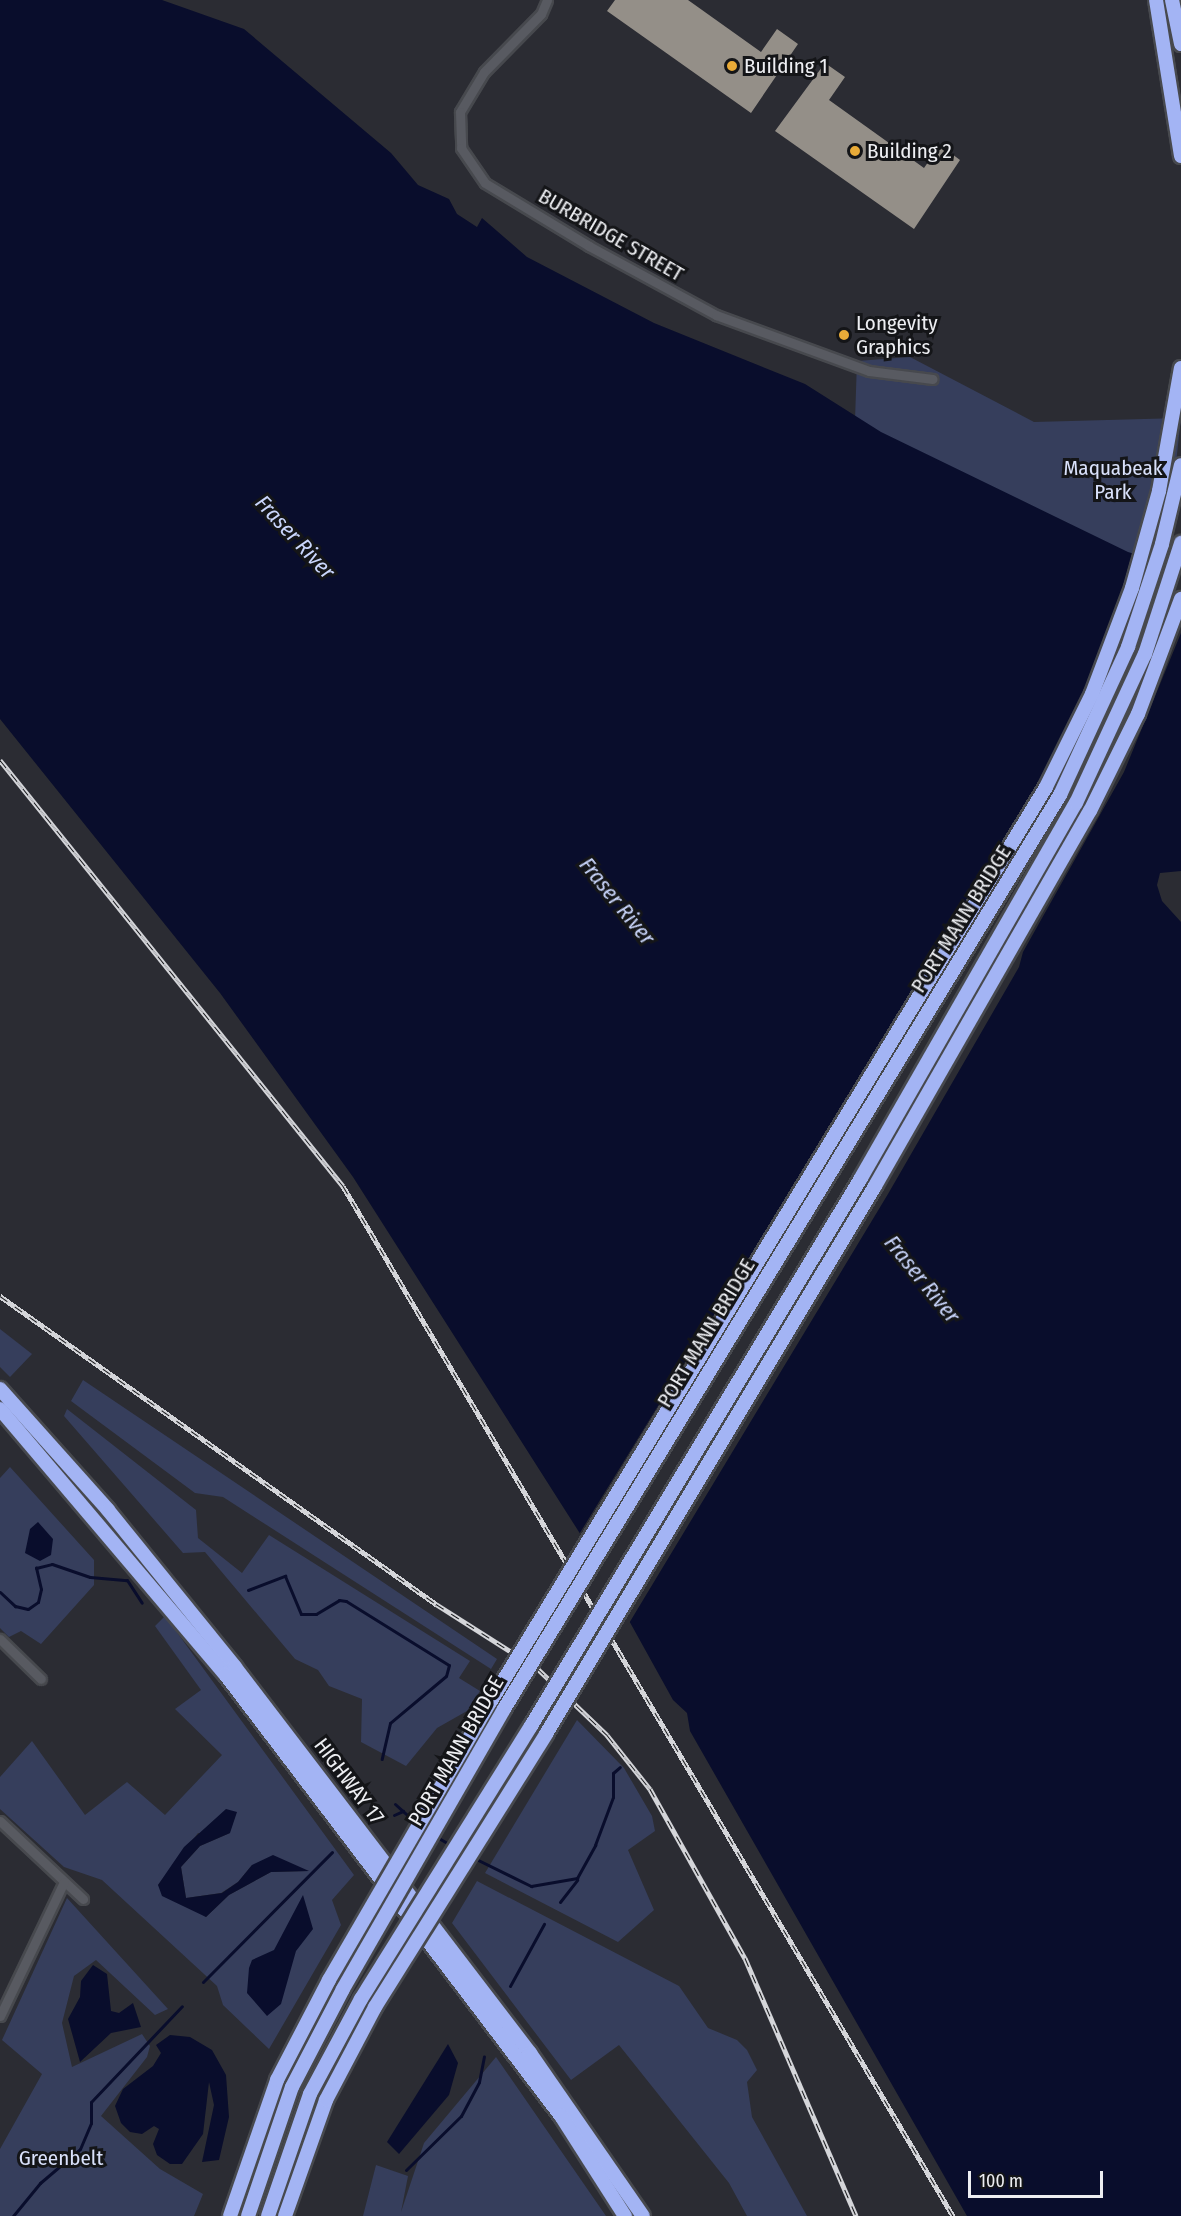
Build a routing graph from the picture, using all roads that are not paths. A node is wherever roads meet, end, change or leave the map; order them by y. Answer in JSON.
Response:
{"nodes":[{"id":1,"x":547,"y":0,"type":"edge"},
{"id":2,"x":1156,"y":0,"type":"edge"},
{"id":3,"x":1172,"y":0,"type":"edge"},
{"id":4,"x":1181,"y":44,"type":"edge"},
{"id":5,"x":1181,"y":156,"type":"edge"},
{"id":6,"x":1181,"y":368,"type":"edge"},
{"id":7,"x":933,"y":379,"type":"dead end"},
{"id":8,"x":1181,"y":465,"type":"edge"},
{"id":9,"x":1181,"y":543,"type":"edge"},
{"id":10,"x":1181,"y":599,"type":"edge"},
{"id":11,"x":0,"y":1389,"type":"edge"},
{"id":12,"x":0,"y":1409,"type":"edge"},
{"id":13,"x":0,"y":1639,"type":"edge"},
{"id":14,"x":41,"y":1679,"type":"dead end"},
{"id":15,"x":0,"y":1821,"type":"edge"},
{"id":16,"x":64,"y":1882,"type":"junction"},
{"id":17,"x":83,"y":1899,"type":"dead end"},
{"id":18,"x":0,"y":2016,"type":"edge"},
{"id":19,"x":231,"y":2216,"type":"edge"},
{"id":20,"x":248,"y":2216,"type":"edge"},
{"id":21,"x":268,"y":2216,"type":"edge"},
{"id":22,"x":285,"y":2216,"type":"edge"},
{"id":23,"x":625,"y":2216,"type":"edge"},
{"id":24,"x":643,"y":2216,"type":"edge"}],
"edges":[{"from":1,"to":7,"type":"street","name":"BURBRIDGE STREET"},
{"from":2,"to":5,"type":"highway"},
{"from":3,"to":4,"type":"highway"},
{"from":6,"to":19,"type":"highway","bridge":true},
{"from":8,"to":20,"type":"highway","name":"PORT MANN BRIDGE","bridge":true},
{"from":9,"to":21,"type":"highway","name":"PORT MANN BRIDGE","bridge":true},
{"from":10,"to":22,"type":"highway","bridge":true},
{"from":11,"to":24,"type":"highway","name":"HIGHWAY 17"},
{"from":12,"to":23,"type":"highway","name":"HIGHWAY 17"},
{"from":13,"to":14,"type":"street"},
{"from":15,"to":16,"type":"street"},
{"from":16,"to":17,"type":"street"},
{"from":16,"to":18,"type":"street"}]}
